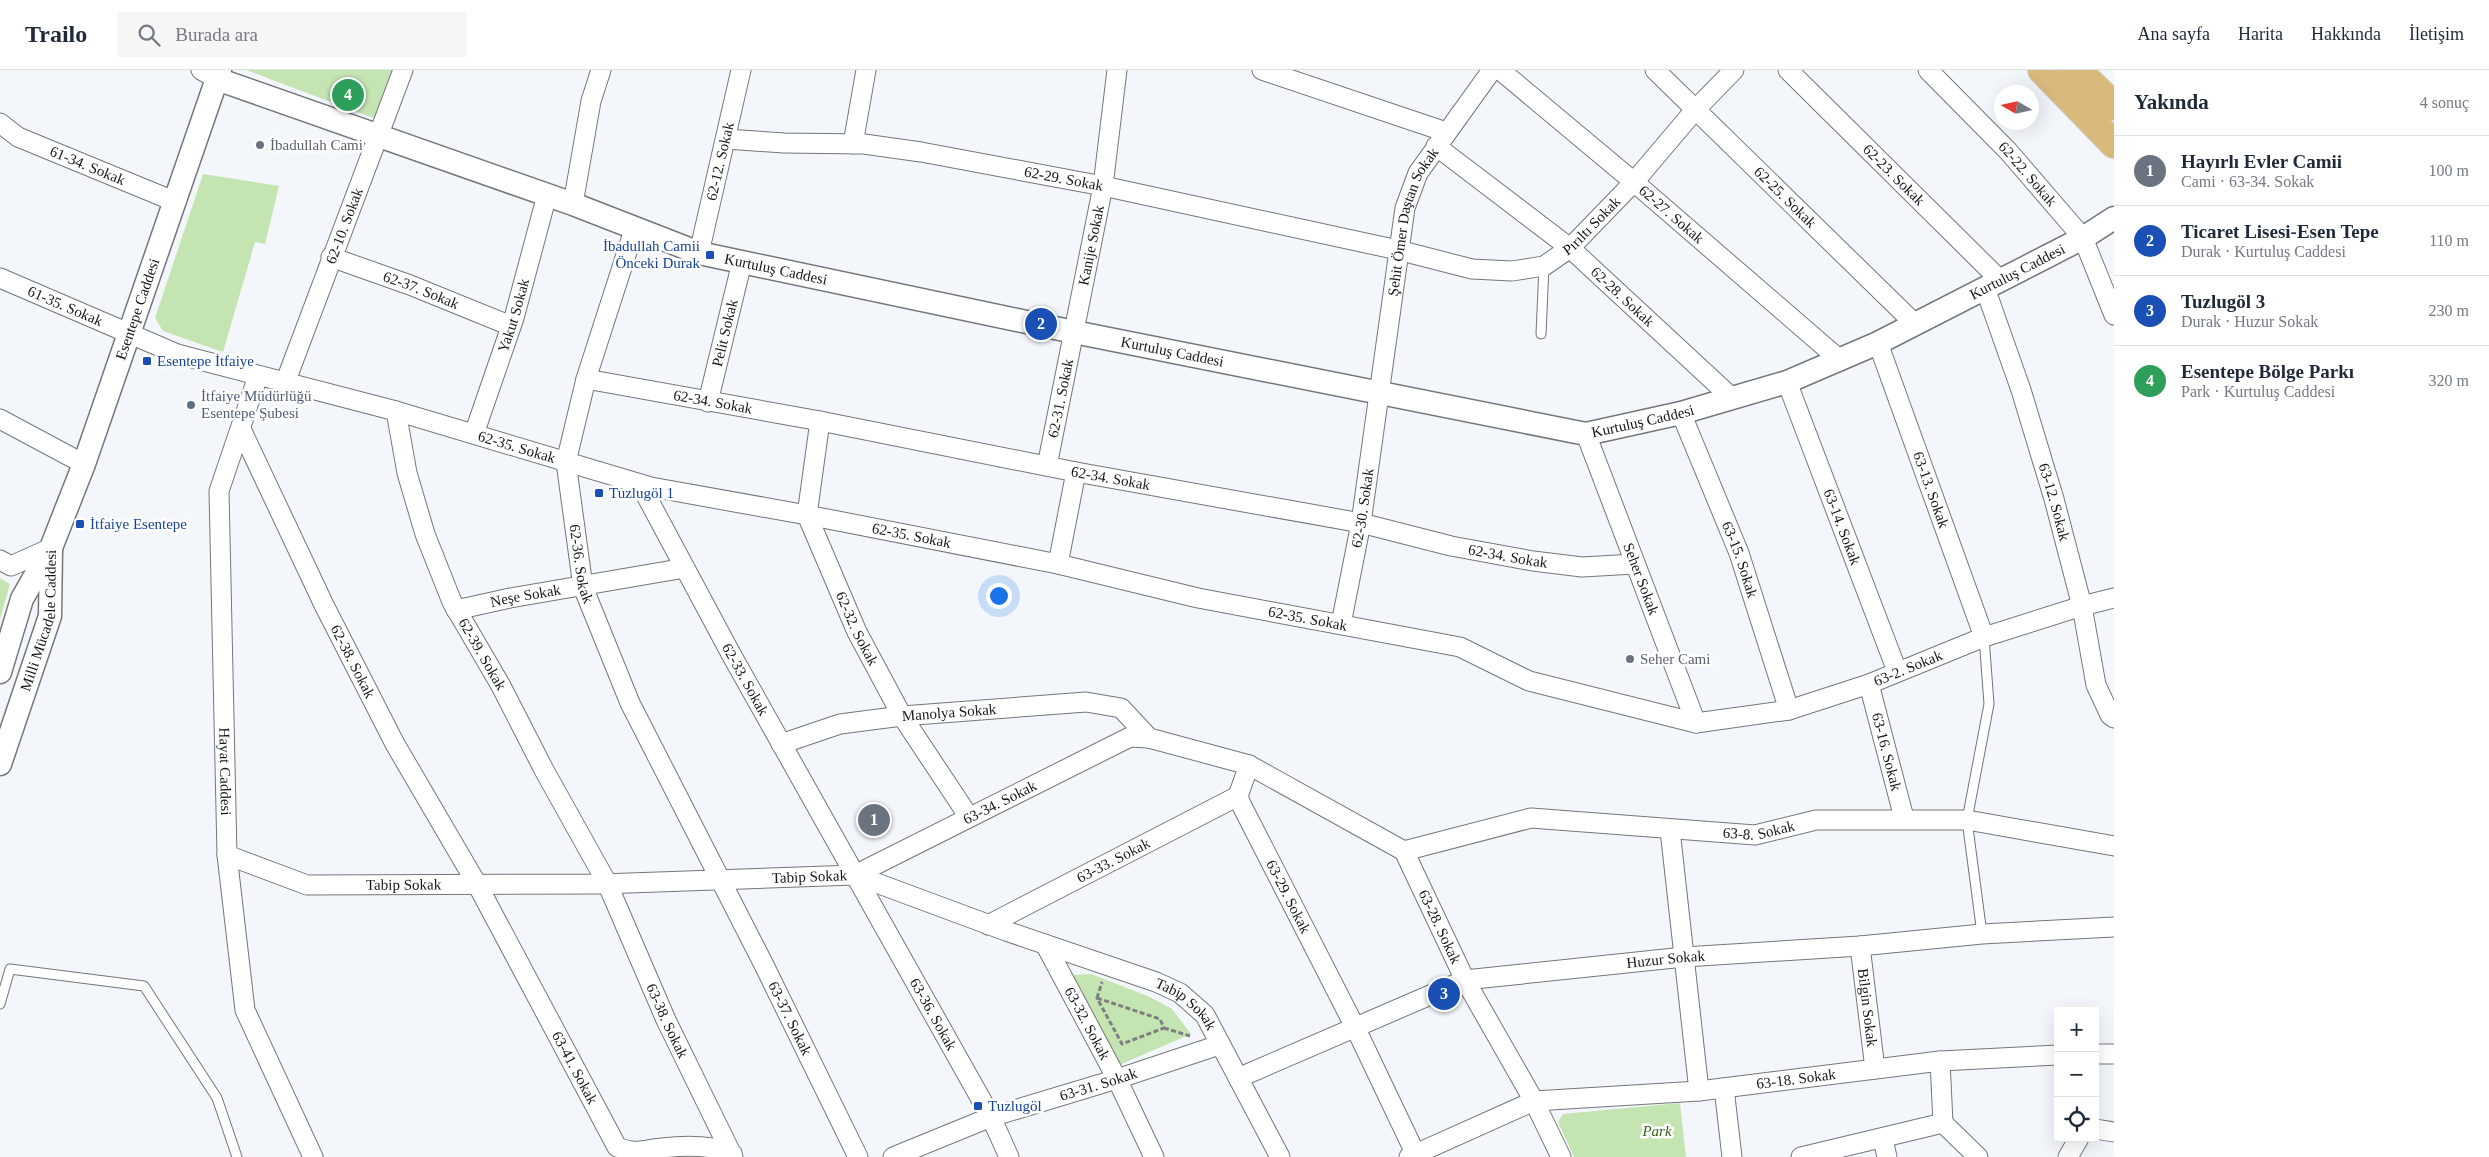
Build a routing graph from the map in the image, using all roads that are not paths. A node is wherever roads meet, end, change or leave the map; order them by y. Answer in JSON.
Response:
{"nodes":[{"id":1,"x":403,"y":70,"type":"edge"},
{"id":2,"x":601,"y":70,"type":"edge"},
{"id":3,"x":741,"y":70,"type":"edge"},
{"id":4,"x":866,"y":70,"type":"edge"},
{"id":5,"x":1117,"y":70,"type":"edge"},
{"id":6,"x":1262,"y":70,"type":"edge"},
{"id":7,"x":1492,"y":70,"type":"edge"},
{"id":8,"x":1500,"y":70,"type":"edge"},
{"id":9,"x":1655,"y":70,"type":"edge"},
{"id":10,"x":1734,"y":70,"type":"edge"},
{"id":11,"x":1788,"y":70,"type":"edge"},
{"id":12,"x":1928,"y":70,"type":"edge"},
{"id":13,"x":2042,"y":70,"type":"edge"},
{"id":14,"x":2077,"y":70,"type":"edge"},
{"id":15,"x":212,"y":73,"type":"edge"},
{"id":16,"x":2114,"y":106,"type":"edge"},
{"id":17,"x":1695,"y":110,"type":"junction"},
{"id":18,"x":0,"y":123,"type":"edge"},
{"id":19,"x":376,"y":137,"type":"junction"},
{"id":20,"x":726,"y":139,"type":"junction"},
{"id":21,"x":1441,"y":139,"type":"junction"},
{"id":22,"x":853,"y":144,"type":"junction"},
{"id":23,"x":2114,"y":144,"type":"edge"},
{"id":24,"x":1634,"y":182,"type":"junction"},
{"id":25,"x":1103,"y":186,"type":"junction"},
{"id":26,"x":547,"y":195,"type":"junction"},
{"id":27,"x":176,"y":202,"type":"junction"},
{"id":28,"x":573,"y":204,"type":"junction"},
{"id":29,"x":2114,"y":218,"type":"edge"},
{"id":30,"x":635,"y":227,"type":"junction"},
{"id":31,"x":2083,"y":238,"type":"junction"},
{"id":32,"x":1570,"y":248,"type":"junction"},
{"id":33,"x":1398,"y":250,"type":"junction"},
{"id":34,"x":699,"y":253,"type":"junction"},
{"id":35,"x":331,"y":257,"type":"junction"},
{"id":36,"x":742,"y":262,"type":"junction"},
{"id":37,"x":1544,"y":266,"type":"junction"},
{"id":38,"x":0,"y":278,"type":"edge"},
{"id":39,"x":1992,"y":284,"type":"junction"},
{"id":40,"x":2114,"y":315,"type":"edge"},
{"id":41,"x":1915,"y":324,"type":"junction"},
{"id":42,"x":511,"y":326,"type":"junction"},
{"id":43,"x":1074,"y":332,"type":"junction"},
{"id":44,"x":130,"y":334,"type":"junction"},
{"id":45,"x":1541,"y":334,"type":"dead end"},
{"id":46,"x":1878,"y":343,"type":"junction"},
{"id":47,"x":1840,"y":360,"type":"junction"},
{"id":48,"x":258,"y":376,"type":"junction"},
{"id":49,"x":586,"y":379,"type":"junction"},
{"id":50,"x":1787,"y":382,"type":"junction"},
{"id":51,"x":285,"y":383,"type":"junction"},
{"id":52,"x":1379,"y":391,"type":"junction"},
{"id":53,"x":1732,"y":398,"type":"junction"},
{"id":54,"x":708,"y":402,"type":"junction"},
{"id":55,"x":396,"y":411,"type":"junction"},
{"id":56,"x":1680,"y":413,"type":"junction"},
{"id":57,"x":0,"y":420,"type":"edge"},
{"id":58,"x":820,"y":421,"type":"junction"},
{"id":59,"x":241,"y":429,"type":"junction"},
{"id":60,"x":474,"y":434,"type":"junction"},
{"id":61,"x":1586,"y":434,"type":"junction"},
{"id":62,"x":566,"y":462,"type":"junction"},
{"id":63,"x":84,"y":464,"type":"junction"},
{"id":64,"x":1047,"y":466,"type":"junction"},
{"id":65,"x":1076,"y":472,"type":"junction"},
{"id":66,"x":640,"y":484,"type":"junction"},
{"id":67,"x":807,"y":515,"type":"junction"},
{"id":68,"x":1361,"y":523,"type":"junction"},
{"id":69,"x":51,"y":548,"type":"junction"},
{"id":70,"x":0,"y":560,"type":"edge"},
{"id":71,"x":1058,"y":564,"type":"junction"},
{"id":72,"x":1635,"y":564,"type":"junction"},
{"id":73,"x":685,"y":568,"type":"junction"},
{"id":74,"x":583,"y":587,"type":"junction"},
{"id":75,"x":2114,"y":598,"type":"edge"},
{"id":76,"x":2082,"y":606,"type":"junction"},
{"id":77,"x":456,"y":610,"type":"junction"},
{"id":78,"x":1341,"y":624,"type":"junction"},
{"id":79,"x":1984,"y":637,"type":"junction"},
{"id":80,"x":1897,"y":671,"type":"junction"},
{"id":81,"x":0,"y":672,"type":"edge"},
{"id":82,"x":1869,"y":684,"type":"junction"},
{"id":83,"x":1789,"y":710,"type":"junction"},
{"id":84,"x":902,"y":716,"type":"junction"},
{"id":85,"x":2114,"y":718,"type":"edge"},
{"id":86,"x":1696,"y":723,"type":"junction"},
{"id":87,"x":1149,"y":738,"type":"junction"},
{"id":88,"x":781,"y":744,"type":"junction"},
{"id":89,"x":0,"y":764,"type":"edge"},
{"id":90,"x":1249,"y":765,"type":"junction"},
{"id":91,"x":1238,"y":796,"type":"junction"},
{"id":92,"x":969,"y":817,"type":"junction"},
{"id":93,"x":1904,"y":818,"type":"junction"},
{"id":94,"x":1967,"y":820,"type":"junction"},
{"id":95,"x":1670,"y":830,"type":"junction"},
{"id":96,"x":2114,"y":846,"type":"edge"},
{"id":97,"x":1404,"y":851,"type":"junction"},
{"id":98,"x":228,"y":855,"type":"junction"},
{"id":99,"x":854,"y":875,"type":"junction"},
{"id":100,"x":720,"y":881,"type":"junction"},
{"id":101,"x":607,"y":883,"type":"junction"},
{"id":102,"x":478,"y":886,"type":"junction"},
{"id":103,"x":988,"y":925,"type":"junction"},
{"id":104,"x":2114,"y":927,"type":"edge"},
{"id":105,"x":1982,"y":934,"type":"junction"},
{"id":106,"x":1045,"y":944,"type":"junction"},
{"id":107,"x":1860,"y":946,"type":"junction"},
{"id":108,"x":1684,"y":957,"type":"junction"},
{"id":109,"x":1465,"y":980,"type":"junction"},
{"id":110,"x":0,"y":1004,"type":"edge"},
{"id":111,"x":1356,"y":1029,"type":"junction"},
{"id":112,"x":1219,"y":1045,"type":"junction"},
{"id":113,"x":2099,"y":1054,"type":"edge"},
{"id":114,"x":2114,"y":1054,"type":"edge"},
{"id":115,"x":2054,"y":1055,"type":"edge"},
{"id":116,"x":1940,"y":1061,"type":"junction"},
{"id":117,"x":1875,"y":1069,"type":"junction"},
{"id":118,"x":1238,"y":1078,"type":"junction"},
{"id":119,"x":1117,"y":1079,"type":"junction"},
{"id":120,"x":1724,"y":1088,"type":"junction"},
{"id":121,"x":1699,"y":1091,"type":"junction"},
{"id":122,"x":1534,"y":1101,"type":"junction"},
{"id":123,"x":991,"y":1117,"type":"junction"},
{"id":124,"x":1943,"y":1123,"type":"junction"},
{"id":125,"x":2099,"y":1130,"type":"edge"},
{"id":126,"x":2114,"y":1132,"type":"edge"},
{"id":127,"x":2077,"y":1142,"type":"edge"},
{"id":128,"x":1885,"y":1148,"type":"edge"},
{"id":129,"x":732,"y":1155,"type":"edge"},
{"id":130,"x":1414,"y":1156,"type":"edge"},
{"id":131,"x":237,"y":1157,"type":"edge"},
{"id":132,"x":313,"y":1157,"type":"edge"},
{"id":133,"x":858,"y":1157,"type":"edge"},
{"id":134,"x":893,"y":1157,"type":"edge"},
{"id":135,"x":1009,"y":1157,"type":"edge"},
{"id":136,"x":1154,"y":1157,"type":"edge"},
{"id":137,"x":1280,"y":1157,"type":"edge"},
{"id":138,"x":1561,"y":1157,"type":"edge"},
{"id":139,"x":1732,"y":1157,"type":"edge"},
{"id":140,"x":1801,"y":1157,"type":"edge"},
{"id":141,"x":1978,"y":1157,"type":"edge"},
{"id":142,"x":2068,"y":1157,"type":"edge"}],
"edges":[{"from":1,"to":19,"type":"street","name":"62-10. Sokak"},
{"from":2,"to":28,"type":"street"},
{"from":3,"to":20,"type":"street","name":"62-12. Sokak"},
{"from":4,"to":22,"type":"street"},
{"from":5,"to":25,"type":"street","name":"Kanije Sokak"},
{"from":6,"to":21,"type":"street","name":"62-28. Sokak"},
{"from":7,"to":21,"type":"street","name":"Şehit Ömer Daştan Sokak"},
{"from":8,"to":24,"type":"street","name":"62-27. Sokak"},
{"from":9,"to":17,"type":"street","name":"62-25. Sokak"},
{"from":10,"to":17,"type":"street","name":"Pırıltı Sokak"},
{"from":11,"to":39,"type":"street","name":"62-23. Sokak"},
{"from":12,"to":31,"type":"street","name":"62-22. Sokak"},
{"from":13,"to":23,"type":"main road"},
{"from":14,"to":16,"type":"main road"},
{"from":15,"to":19,"type":"street","name":"Kurtuluş Caddesi"},
{"from":15,"to":27,"type":"street","name":"Esentepe Caddesi"},
{"from":17,"to":24,"type":"street","name":"Pırıltı Sokak"},
{"from":17,"to":41,"type":"street","name":"62-25. Sokak"},
{"from":18,"to":27,"type":"street","name":"61-34. Sokak"},
{"from":19,"to":26,"type":"street","name":"Kurtuluş Caddesi"},
{"from":19,"to":35,"type":"street","name":"62-10. Sokak"},
{"from":20,"to":22,"type":"street","name":"62-29. Sokak"},
{"from":20,"to":34,"type":"street","name":"62-12. Sokak"},
{"from":21,"to":32,"type":"street","name":"62-28. Sokak"},
{"from":21,"to":33,"type":"street","name":"Şehit Ömer Daştan Sokak"},
{"from":22,"to":25,"type":"street","name":"62-29. Sokak"},
{"from":24,"to":32,"type":"street","name":"Pırıltı Sokak"},
{"from":24,"to":47,"type":"street","name":"62-27. Sokak"},
{"from":25,"to":33,"type":"street","name":"62-29. Sokak"},
{"from":25,"to":43,"type":"street","name":"Kanije Sokak"},
{"from":26,"to":28,"type":"street","name":"Kurtuluş Caddesi"},
{"from":26,"to":42,"type":"street","name":"Yakut Sokak"},
{"from":27,"to":44,"type":"street","name":"Esentepe Caddesi"},
{"from":28,"to":30,"type":"street","name":"Kurtuluş Caddesi"},
{"from":29,"to":31,"type":"street","name":"Kurtuluş Caddesi"},
{"from":30,"to":34,"type":"street","name":"Kurtuluş Caddesi"},
{"from":30,"to":49,"type":"street","name":"62-36. Sokak"},
{"from":31,"to":39,"type":"street","name":"Kurtuluş Caddesi"},
{"from":31,"to":40,"type":"street","name":"62-22. Sokak"},
{"from":32,"to":37,"type":"street","name":"Pırıltı Sokak"},
{"from":32,"to":53,"type":"street","name":"62-28. Sokak"},
{"from":33,"to":37,"type":"street","name":"Pırıltı Sokak"},
{"from":33,"to":52,"type":"street","name":"Şehit Ömer Daştan Sokak"},
{"from":34,"to":36,"type":"street","name":"Kurtuluş Caddesi"},
{"from":35,"to":42,"type":"street","name":"62-37. Sokak"},
{"from":35,"to":51,"type":"street","name":"62-10. Sokak"},
{"from":36,"to":43,"type":"street","name":"Kurtuluş Caddesi"},
{"from":36,"to":54,"type":"street","name":"Pelit Sokak"},
{"from":37,"to":45,"type":"lane"},
{"from":38,"to":44,"type":"street","name":"61-35. Sokak"},
{"from":39,"to":41,"type":"street","name":"Kurtuluş Caddesi"},
{"from":39,"to":76,"type":"street","name":"63-12. Sokak"},
{"from":41,"to":46,"type":"street","name":"Kurtuluş Caddesi"},
{"from":42,"to":60,"type":"street","name":"Yakut Sokak"},
{"from":43,"to":52,"type":"street","name":"Kurtuluş Caddesi"},
{"from":43,"to":64,"type":"street","name":"62-31. Sokak"},
{"from":44,"to":48,"type":"street","name":"62-35. Sokak"},
{"from":44,"to":63,"type":"street","name":"Esentepe Caddesi"},
{"from":46,"to":47,"type":"street","name":"Kurtuluş Caddesi"},
{"from":46,"to":79,"type":"street","name":"63-13. Sokak"},
{"from":47,"to":50,"type":"street","name":"Kurtuluş Caddesi"},
{"from":48,"to":51,"type":"street","name":"62-35. Sokak"},
{"from":48,"to":59,"type":"street","name":"Hayat Caddesi"},
{"from":49,"to":54,"type":"street","name":"62-34. Sokak"},
{"from":49,"to":62,"type":"street","name":"62-36. Sokak"},
{"from":50,"to":53,"type":"street","name":"Kurtuluş Caddesi"},
{"from":50,"to":80,"type":"street","name":"63-14. Sokak"},
{"from":51,"to":55,"type":"street","name":"62-35. Sokak"},
{"from":52,"to":61,"type":"street","name":"Kurtuluş Caddesi"},
{"from":52,"to":68,"type":"street","name":"62-30. Sokak"},
{"from":53,"to":56,"type":"street","name":"Kurtuluş Caddesi"},
{"from":54,"to":58,"type":"street","name":"62-34. Sokak"},
{"from":55,"to":60,"type":"street","name":"62-35. Sokak"},
{"from":55,"to":77,"type":"street","name":"62-39. Sokak"},
{"from":56,"to":61,"type":"street","name":"Kurtuluş Caddesi"},
{"from":56,"to":83,"type":"street","name":"63-15. Sokak"},
{"from":57,"to":63,"type":"street"},
{"from":58,"to":64,"type":"street","name":"62-34. Sokak"},
{"from":58,"to":67,"type":"street"},
{"from":59,"to":98,"type":"street","name":"Hayat Caddesi"},
{"from":59,"to":102,"type":"street","name":"62-38. Sokak"},
{"from":60,"to":62,"type":"street","name":"62-35. Sokak"},
{"from":61,"to":72,"type":"street","name":"Seher Sokak"},
{"from":62,"to":66,"type":"street","name":"62-35. Sokak"},
{"from":62,"to":74,"type":"street","name":"62-36. Sokak"},
{"from":63,"to":69,"type":"street","name":"Esentepe Caddesi"},
{"from":64,"to":65,"type":"street","name":"62-34. Sokak"},
{"from":65,"to":68,"type":"street","name":"62-34. Sokak"},
{"from":65,"to":71,"type":"street"},
{"from":66,"to":67,"type":"street","name":"62-35. Sokak"},
{"from":66,"to":73,"type":"street","name":"62-33. Sokak"},
{"from":67,"to":71,"type":"street","name":"62-35. Sokak"},
{"from":67,"to":84,"type":"street","name":"62-32. Sokak"},
{"from":68,"to":72,"type":"street","name":"62-34. Sokak"},
{"from":68,"to":78,"type":"street","name":"62-30. Sokak"},
{"from":69,"to":70,"type":"street"},
{"from":69,"to":81,"type":"street","name":"Milli Mücadele Caddesi"},
{"from":69,"to":89,"type":"street","name":"Milli Mücadele Caddesi"},
{"from":71,"to":78,"type":"street","name":"62-35. Sokak"},
{"from":72,"to":86,"type":"street","name":"Seher Sokak"},
{"from":73,"to":74,"type":"street","name":"Neşe Sokak"},
{"from":73,"to":88,"type":"street","name":"62-33. Sokak"},
{"from":74,"to":77,"type":"street","name":"Neşe Sokak"},
{"from":74,"to":100,"type":"street","name":"62-36. Sokak"},
{"from":75,"to":76,"type":"street","name":"63-2. Sokak"},
{"from":76,"to":79,"type":"street","name":"63-2. Sokak"},
{"from":76,"to":85,"type":"street","name":"63-12. Sokak"},
{"from":77,"to":101,"type":"street","name":"62-39. Sokak"},
{"from":78,"to":86,"type":"street","name":"62-35. Sokak"},
{"from":79,"to":80,"type":"street","name":"63-2. Sokak"},
{"from":79,"to":94,"type":"lane"},
{"from":80,"to":82,"type":"street","name":"63-2. Sokak"},
{"from":82,"to":83,"type":"street","name":"63-2. Sokak"},
{"from":82,"to":93,"type":"street","name":"63-16. Sokak"},
{"from":83,"to":86,"type":"street","name":"63-2. Sokak"},
{"from":84,"to":87,"type":"street","name":"Manolya Sokak"},
{"from":84,"to":88,"type":"street","name":"Manolya Sokak"},
{"from":84,"to":92,"type":"street","name":"62-32. Sokak"},
{"from":87,"to":90,"type":"street"},
{"from":87,"to":92,"type":"street","name":"63-34. Sokak"},
{"from":88,"to":99,"type":"street","name":"62-33. Sokak"},
{"from":90,"to":91,"type":"street"},
{"from":90,"to":97,"type":"street"},
{"from":91,"to":103,"type":"street","name":"63-33. Sokak"},
{"from":91,"to":111,"type":"street","name":"63-29. Sokak"},
{"from":92,"to":99,"type":"street","name":"63-34. Sokak"},
{"from":93,"to":94,"type":"street","name":"63-8. Sokak"},
{"from":93,"to":95,"type":"street","name":"63-8. Sokak"},
{"from":94,"to":96,"type":"street","name":"63-8. Sokak"},
{"from":94,"to":105,"type":"lane"},
{"from":95,"to":97,"type":"street","name":"63-8. Sokak"},
{"from":95,"to":108,"type":"street"},
{"from":97,"to":109,"type":"street","name":"63-28. Sokak"},
{"from":98,"to":102,"type":"street","name":"Tabip Sokak"},
{"from":98,"to":132,"type":"street","name":"Hayat Caddesi"},
{"from":99,"to":100,"type":"street","name":"Tabip Sokak"},
{"from":99,"to":103,"type":"street","name":"Tabip Sokak"},
{"from":99,"to":123,"type":"street","name":"63-36. Sokak"},
{"from":100,"to":101,"type":"street","name":"Tabip Sokak"},
{"from":100,"to":133,"type":"street","name":"63-37. Sokak"},
{"from":101,"to":102,"type":"street","name":"Tabip Sokak"},
{"from":101,"to":129,"type":"street","name":"63-38. Sokak"},
{"from":102,"to":129,"type":"street","name":"63-41. Sokak"},
{"from":103,"to":106,"type":"street","name":"Tabip Sokak"},
{"from":104,"to":105,"type":"street","name":"Huzur Sokak"},
{"from":105,"to":107,"type":"street","name":"Huzur Sokak"},
{"from":106,"to":112,"type":"street","name":"Tabip Sokak"},
{"from":106,"to":119,"type":"street","name":"63-32. Sokak"},
{"from":107,"to":108,"type":"street","name":"Huzur Sokak"},
{"from":107,"to":117,"type":"street","name":"Bilgin Sokak"},
{"from":108,"to":109,"type":"street","name":"Huzur Sokak"},
{"from":108,"to":121,"type":"street"},
{"from":109,"to":111,"type":"street","name":"Huzur Sokak"},
{"from":109,"to":122,"type":"street","name":"63-28. Sokak"},
{"from":110,"to":131,"type":"lane"},
{"from":111,"to":118,"type":"street","name":"Huzur Sokak"},
{"from":111,"to":130,"type":"street","name":"63-29. Sokak"},
{"from":112,"to":118,"type":"street","name":"Tabip Sokak"},
{"from":112,"to":119,"type":"street","name":"63-31. Sokak"},
{"from":113,"to":114,"type":"street"},
{"from":115,"to":116,"type":"street","name":"63-18. Sokak"},
{"from":116,"to":117,"type":"street","name":"63-18. Sokak"},
{"from":116,"to":124,"type":"street"},
{"from":117,"to":120,"type":"street","name":"63-18. Sokak"},
{"from":118,"to":137,"type":"street","name":"Tabip Sokak"},
{"from":119,"to":123,"type":"street","name":"63-31. Sokak"},
{"from":119,"to":136,"type":"street","name":"63-32. Sokak"},
{"from":120,"to":121,"type":"street","name":"63-18. Sokak"},
{"from":120,"to":139,"type":"street"},
{"from":121,"to":122,"type":"street","name":"63-18. Sokak"},
{"from":122,"to":130,"type":"street"},
{"from":122,"to":138,"type":"street","name":"63-28. Sokak"},
{"from":123,"to":134,"type":"street","name":"63-31. Sokak"},
{"from":123,"to":135,"type":"street","name":"63-36. Sokak"},
{"from":124,"to":128,"type":"street"},
{"from":124,"to":141,"type":"street"},
{"from":125,"to":126,"type":"street"},
{"from":127,"to":142,"type":"street"},
{"from":128,"to":140,"type":"street"}]}
